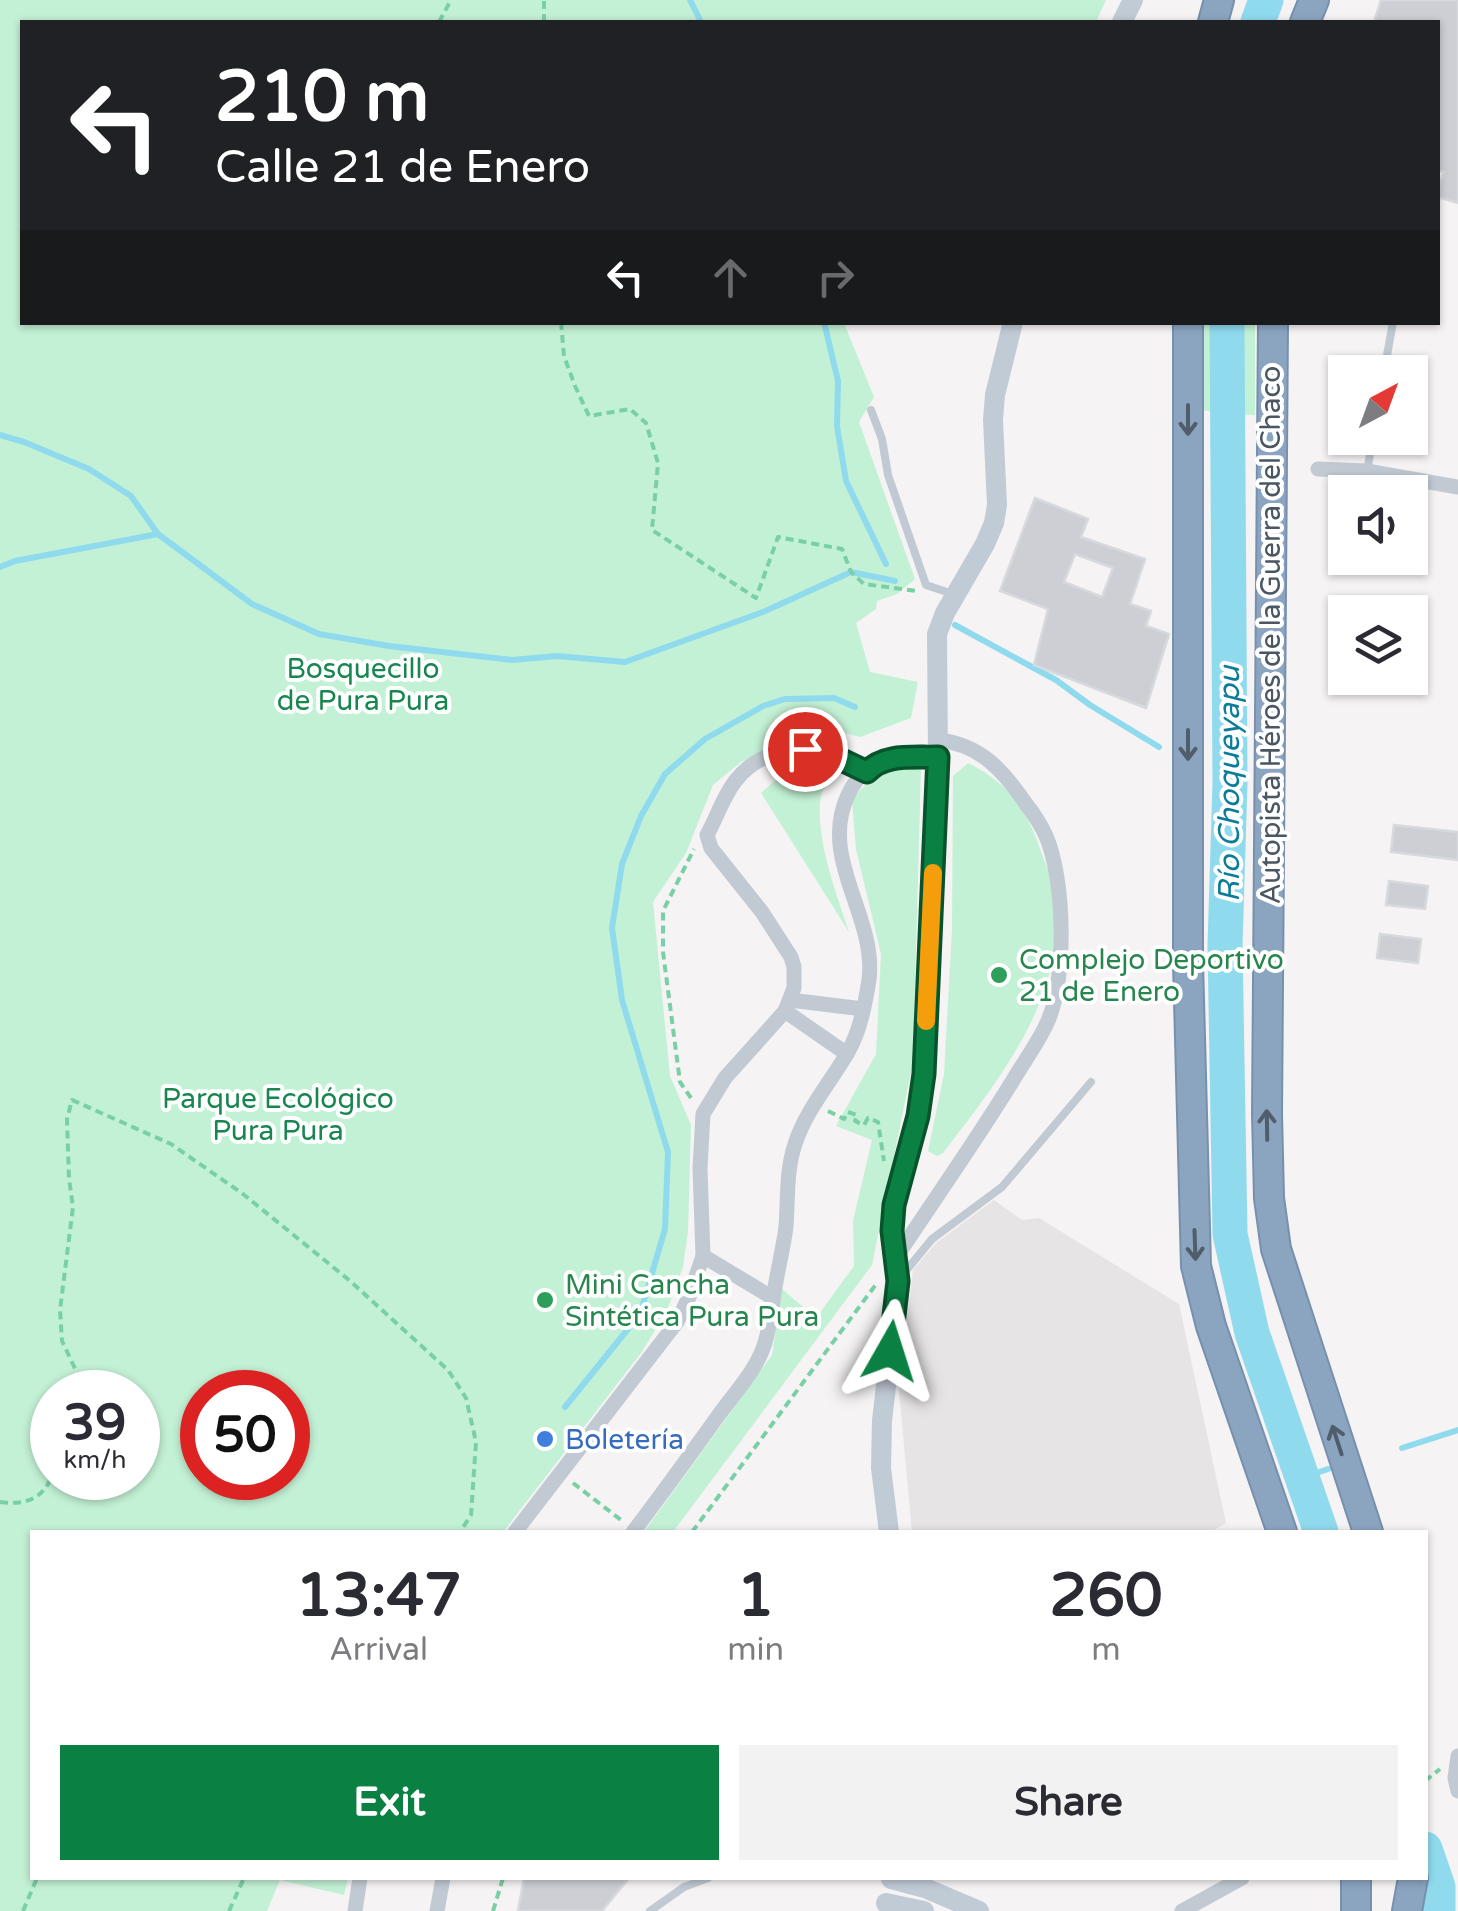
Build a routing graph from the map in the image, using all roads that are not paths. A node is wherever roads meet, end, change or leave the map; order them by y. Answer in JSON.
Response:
{"nodes":[{"id":1,"x":1012,"y":325,"type":"edge"},
{"id":2,"x":1188,"y":325,"type":"edge"},
{"id":3,"x":1273,"y":325,"type":"edge"},
{"id":4,"x":1392,"y":325,"type":"edge"},
{"id":5,"x":1387,"y":355,"type":"edge"},
{"id":6,"x":871,"y":410,"type":"dead end"},
{"id":7,"x":1369,"y":455,"type":"edge"},
{"id":8,"x":1318,"y":468,"type":"dead end"},
{"id":9,"x":1367,"y":470,"type":"junction"},
{"id":10,"x":1458,"y":487,"type":"edge"},
{"id":11,"x":957,"y":595,"type":"junction"},
{"id":12,"x":938,"y":748,"type":"junction"},
{"id":13,"x":867,"y":772,"type":"junction"},
{"id":14,"x":787,"y":1005,"type":"junction"},
{"id":15,"x":863,"y":1009,"type":"junction"},
{"id":16,"x":847,"y":1054,"type":"junction"},
{"id":17,"x":1091,"y":1082,"type":"dead end"},
{"id":18,"x":703,"y":1256,"type":"junction"},
{"id":19,"x":895,"y":1259,"type":"junction"},
{"id":20,"x":898,"y":1281,"type":"junction"},
{"id":21,"x":773,"y":1298,"type":"junction"},
{"id":22,"x":517,"y":1530,"type":"edge"},
{"id":23,"x":635,"y":1530,"type":"edge"},
{"id":24,"x":889,"y":1530,"type":"edge"},
{"id":25,"x":1281,"y":1530,"type":"edge"},
{"id":26,"x":1367,"y":1530,"type":"edge"},
{"id":27,"x":1458,"y":1756,"type":"edge"},
{"id":28,"x":1458,"y":1791,"type":"edge"},
{"id":29,"x":360,"y":1880,"type":"edge"},
{"id":30,"x":443,"y":1880,"type":"edge"},
{"id":31,"x":703,"y":1880,"type":"edge"},
{"id":32,"x":889,"y":1880,"type":"edge"},
{"id":33,"x":896,"y":1880,"type":"edge"},
{"id":34,"x":1239,"y":1880,"type":"edge"},
{"id":35,"x":1356,"y":1880,"type":"edge"},
{"id":36,"x":1413,"y":1880,"type":"edge"},
{"id":37,"x":1208,"y":1905,"type":"edge"},
{"id":38,"x":886,"y":1907,"type":"edge"},
{"id":39,"x":355,"y":1911,"type":"edge"},
{"id":40,"x":437,"y":1911,"type":"edge"},
{"id":41,"x":650,"y":1911,"type":"edge"},
{"id":42,"x":924,"y":1911,"type":"edge"},
{"id":43,"x":979,"y":1911,"type":"edge"},
{"id":44,"x":1182,"y":1911,"type":"edge"},
{"id":45,"x":1356,"y":1911,"type":"edge"},
{"id":46,"x":1406,"y":1911,"type":"edge"}],
"edges":[{"from":1,"to":11,"type":"main road"},
{"from":2,"to":25,"type":"highway","one_way":true},
{"from":26,"to":3,"type":"highway","name":"Autopista Héroes de la Guerra del Chaco","one_way":true},
{"from":4,"to":5,"type":"lane"},
{"from":6,"to":11,"type":"lane"},
{"from":7,"to":9,"type":"lane"},
{"from":8,"to":9,"type":"street"},
{"from":9,"to":10,"type":"street"},
{"from":11,"to":12,"type":"main road"},
{"from":12,"to":13,"type":"street"},
{"from":12,"to":19,"type":"main road"},
{"from":12,"to":19,"type":"street"},
{"from":13,"to":14,"type":"street"},
{"from":13,"to":15,"type":"street"},
{"from":14,"to":15,"type":"street"},
{"from":14,"to":16,"type":"street"},
{"from":14,"to":18,"type":"street"},
{"from":15,"to":16,"type":"street"},
{"from":16,"to":21,"type":"street"},
{"from":17,"to":20,"type":"lane"},
{"from":18,"to":21,"type":"street"},
{"from":18,"to":22,"type":"street"},
{"from":19,"to":20,"type":"main road"},
{"from":20,"to":24,"type":"main road"},
{"from":21,"to":23,"type":"street"},
{"from":27,"to":28,"type":"street"},
{"from":29,"to":39,"type":"street"},
{"from":30,"to":40,"type":"street"},
{"from":31,"to":41,"type":"lane"},
{"from":32,"to":38,"type":"main road"},
{"from":33,"to":43,"type":"main road"},
{"from":34,"to":37,"type":"street"},
{"from":35,"to":45,"type":"highway"},
{"from":36,"to":46,"type":"highway"},
{"from":37,"to":44,"type":"street"},
{"from":38,"to":42,"type":"main road"}]}
